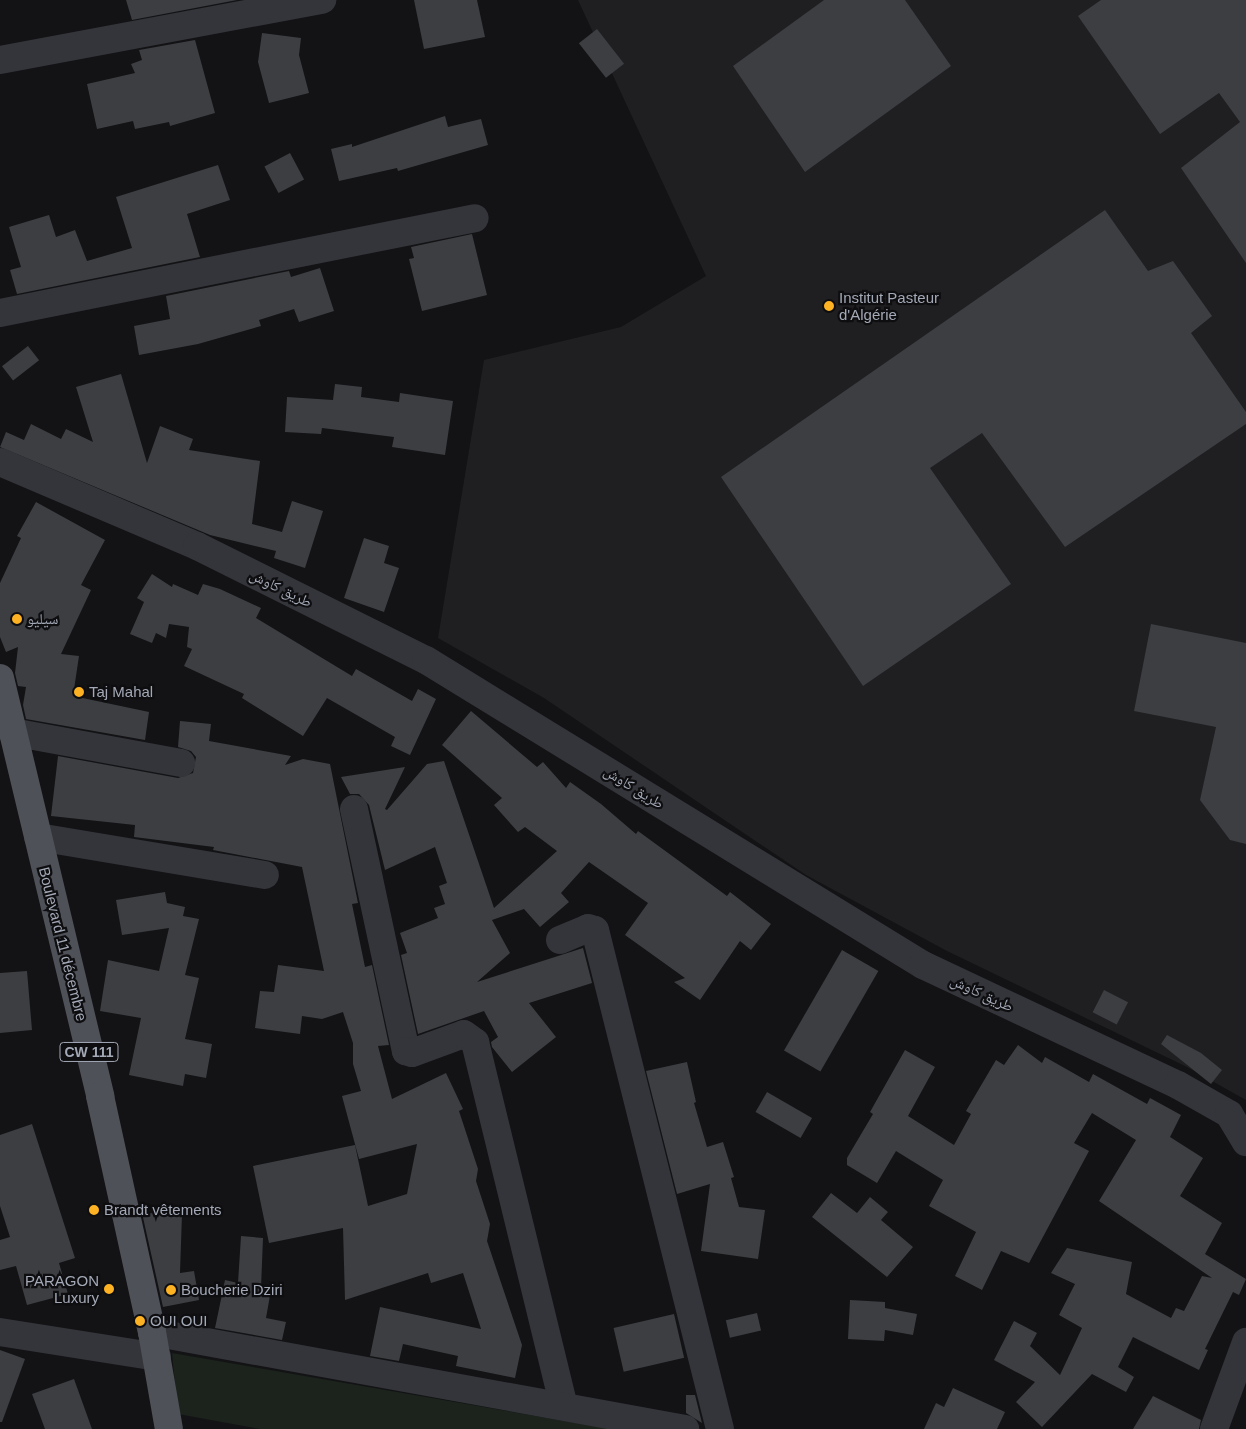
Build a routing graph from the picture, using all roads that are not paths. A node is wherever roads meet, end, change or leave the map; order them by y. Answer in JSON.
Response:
{"nodes":[{"id":1,"x":322,"y":0,"type":"edge"},
{"id":2,"x":0,"y":60,"type":"edge"},
{"id":3,"x":475,"y":218,"type":"dead end"},
{"id":4,"x":0,"y":313,"type":"edge"},
{"id":5,"x":0,"y":462,"type":"edge"},
{"id":6,"x":0,"y":685,"type":"edge"},
{"id":7,"x":12,"y":732,"type":"junction"},
{"id":8,"x":181,"y":763,"type":"dead end"},
{"id":9,"x":354,"y":809,"type":"dead end"},
{"id":10,"x":38,"y":837,"type":"junction"},
{"id":11,"x":265,"y":875,"type":"dead end"},
{"id":12,"x":560,"y":940,"type":"dead end"},
{"id":13,"x":1246,"y":1142,"type":"edge"},
{"id":14,"x":0,"y":1332,"type":"edge"},
{"id":15,"x":1246,"y":1342,"type":"edge"},
{"id":16,"x":154,"y":1344,"type":"junction"},
{"id":17,"x":563,"y":1404,"type":"junction"},
{"id":18,"x":169,"y":1429,"type":"edge"},
{"id":19,"x":685,"y":1429,"type":"edge"},
{"id":20,"x":720,"y":1429,"type":"edge"},
{"id":21,"x":1214,"y":1429,"type":"edge"}],
"edges":[{"from":1,"to":2,"type":"street"},
{"from":3,"to":4,"type":"street"},
{"from":5,"to":13,"type":"street","name":"طريق كاوش"},
{"from":6,"to":7,"type":"main road","name":"Boulevard 11 décembre","number":"CW 111"},
{"from":7,"to":8,"type":"street"},
{"from":7,"to":10,"type":"main road","name":"Boulevard 11 décembre","number":"CW 111"},
{"from":9,"to":17,"type":"street"},
{"from":10,"to":11,"type":"street"},
{"from":10,"to":16,"type":"main road","name":"Boulevard 11 décembre","number":"CW 111"},
{"from":12,"to":20,"type":"street"},
{"from":14,"to":16,"type":"street"},
{"from":15,"to":21,"type":"street"},
{"from":16,"to":17,"type":"street"},
{"from":16,"to":18,"type":"main road","name":"Boulevard 11 décembre","number":"CW 111"},
{"from":17,"to":19,"type":"street"}]}
